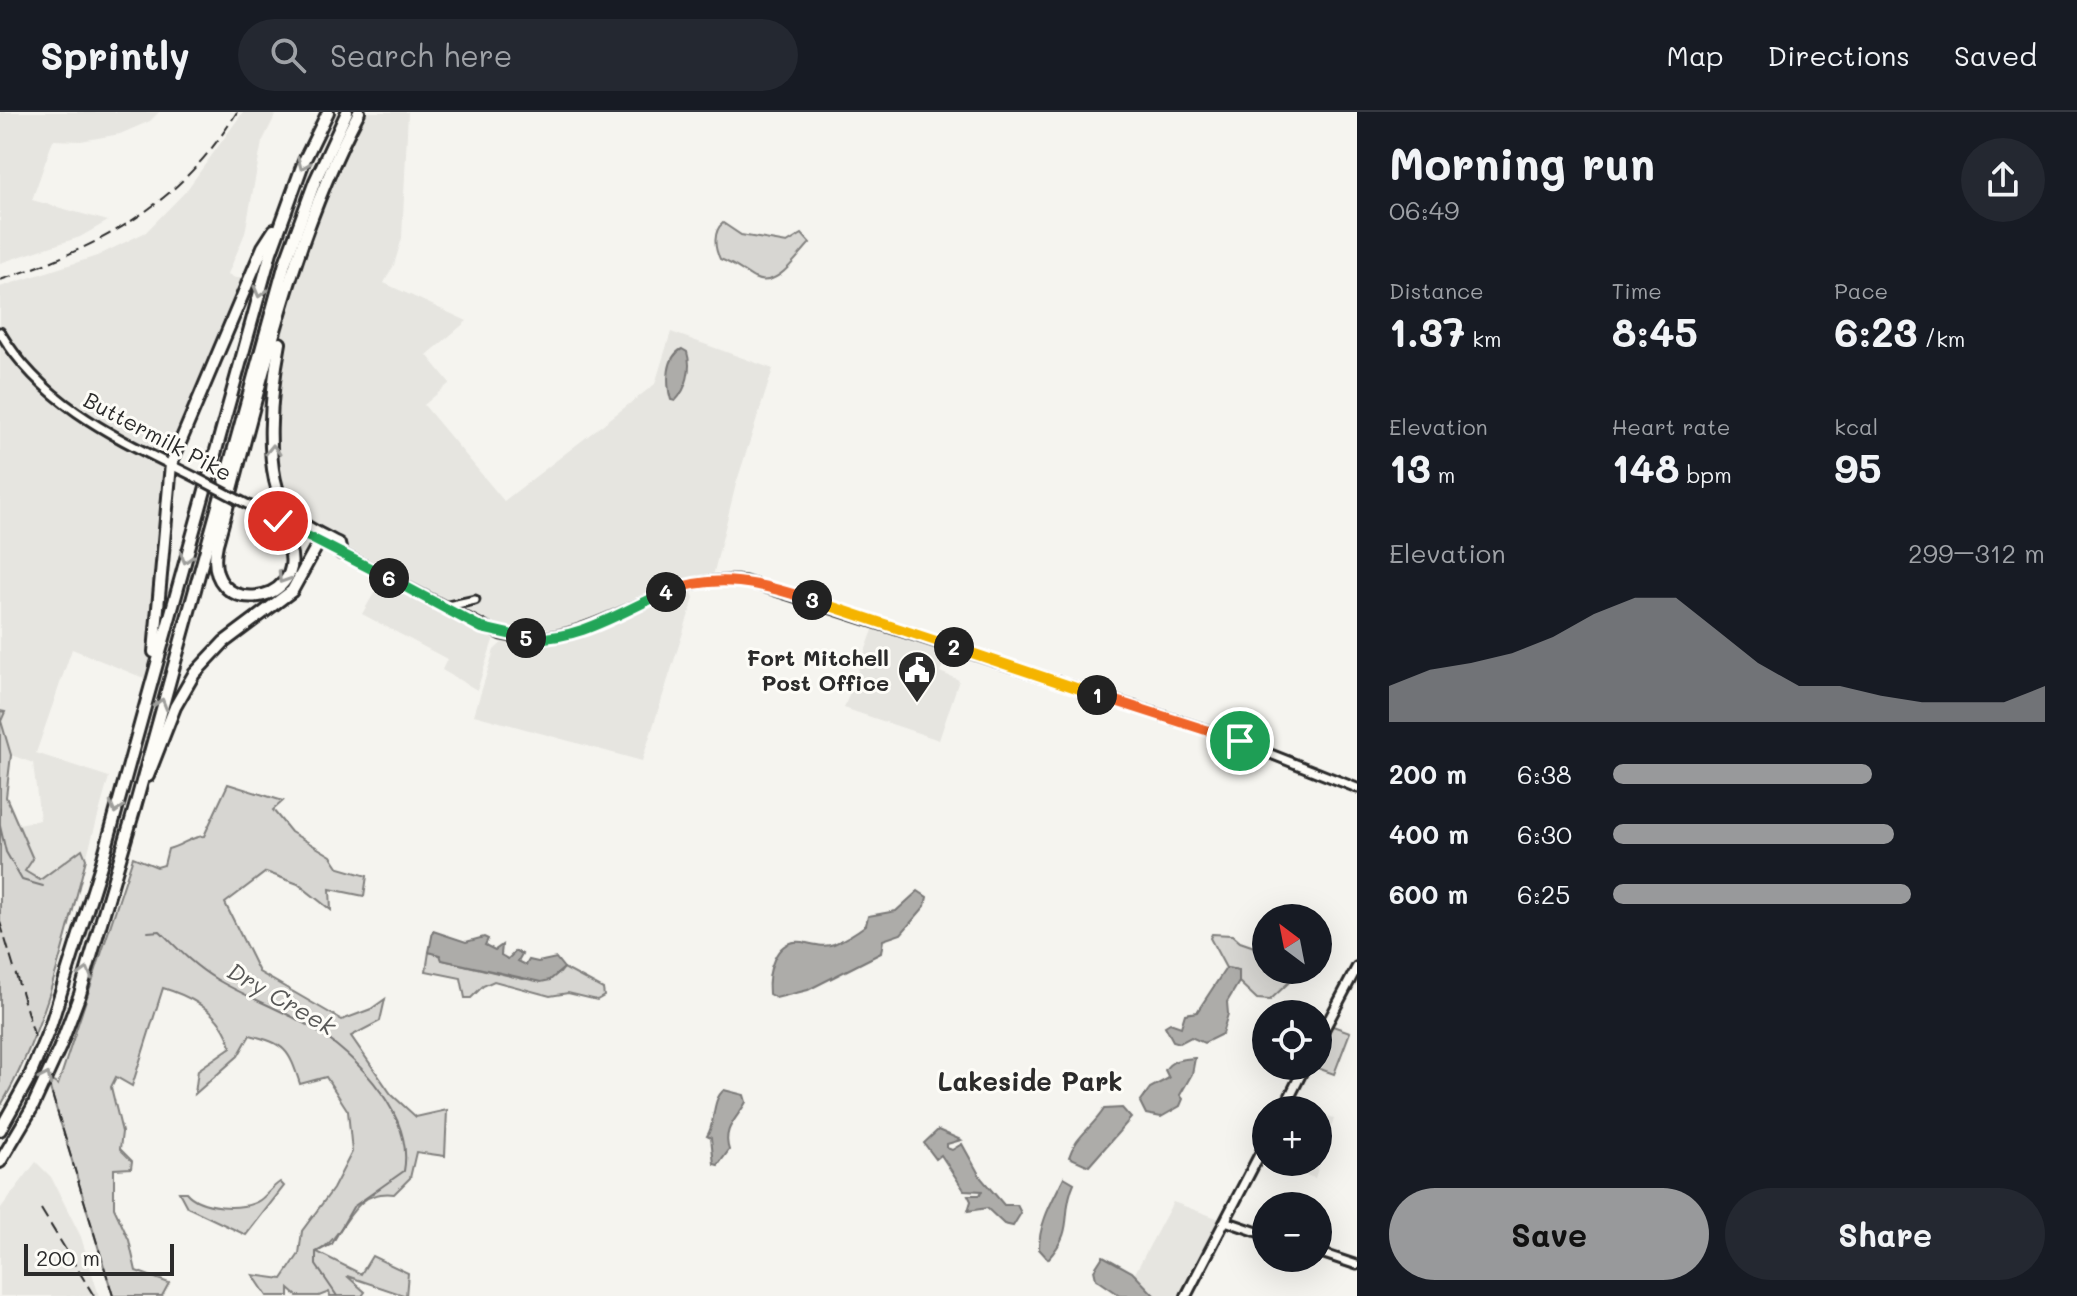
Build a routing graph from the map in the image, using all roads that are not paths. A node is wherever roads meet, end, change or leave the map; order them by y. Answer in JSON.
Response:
{"nodes":[{"id":1,"x":328,"y":112,"type":"edge"},
{"id":2,"x":347,"y":112,"type":"edge"},
{"id":3,"x":359,"y":112,"type":"edge"},
{"id":4,"x":339,"y":152,"type":"junction"},
{"id":5,"x":282,"y":218,"type":"junction"},
{"id":6,"x":0,"y":332,"type":"edge"},
{"id":7,"x":171,"y":464,"type":"junction"},
{"id":8,"x":263,"y":513,"type":"junction"},
{"id":9,"x":319,"y":542,"type":"junction"},
{"id":10,"x":341,"y":553,"type":"junction"},
{"id":11,"x":475,"y":600,"type":"dead end"},
{"id":12,"x":443,"y":607,"type":"junction"},
{"id":13,"x":151,"y":681,"type":"junction"},
{"id":14,"x":1357,"y":788,"type":"edge"},
{"id":15,"x":135,"y":807,"type":"junction"},
{"id":16,"x":1357,"y":967,"type":"edge"},
{"id":17,"x":1332,"y":1014,"type":"edge"},
{"id":18,"x":0,"y":1130,"type":"edge"},
{"id":19,"x":0,"y":1162,"type":"edge"},
{"id":20,"x":1252,"y":1169,"type":"edge"},
{"id":21,"x":1225,"y":1221,"type":"junction"},
{"id":22,"x":1252,"y":1230,"type":"edge"},
{"id":23,"x":1332,"y":1257,"type":"edge"},
{"id":24,"x":1357,"y":1265,"type":"edge"},
{"id":25,"x":1186,"y":1296,"type":"edge"}],
"edges":[{"from":1,"to":5,"type":"highway","one_way":true},
{"from":15,"to":2,"type":"highway","one_way":true},
{"from":3,"to":4,"type":"highway"},
{"from":8,"to":4,"type":"highway","one_way":true},
{"from":10,"to":4,"type":"highway","one_way":true},
{"from":5,"to":7,"type":"highway"},
{"from":5,"to":13,"type":"highway","one_way":true},
{"from":6,"to":7,"type":"main road","name":"Buttermilk Pike"},
{"from":7,"to":8,"type":"main road","name":"Buttermilk Pike","bridge":true},
{"from":7,"to":13,"type":"highway"},
{"from":8,"to":9,"type":"main road","name":"Buttermilk Pike"},
{"from":9,"to":10,"type":"main road","name":"Buttermilk Pike"},
{"from":9,"to":15,"type":"highway"},
{"from":10,"to":12,"type":"main road","name":"Buttermilk Pike"},
{"from":11,"to":12,"type":"main road"},
{"from":12,"to":14,"type":"main road","name":"Buttermilk Pike"},
{"from":13,"to":18,"type":"highway","one_way":true,"bridge":true},
{"from":19,"to":15,"type":"highway","one_way":true,"bridge":true},
{"from":16,"to":17,"type":"main road"},
{"from":20,"to":21,"type":"main road"},
{"from":21,"to":22,"type":"main road"},
{"from":21,"to":25,"type":"main road"},
{"from":23,"to":24,"type":"main road"}]}
